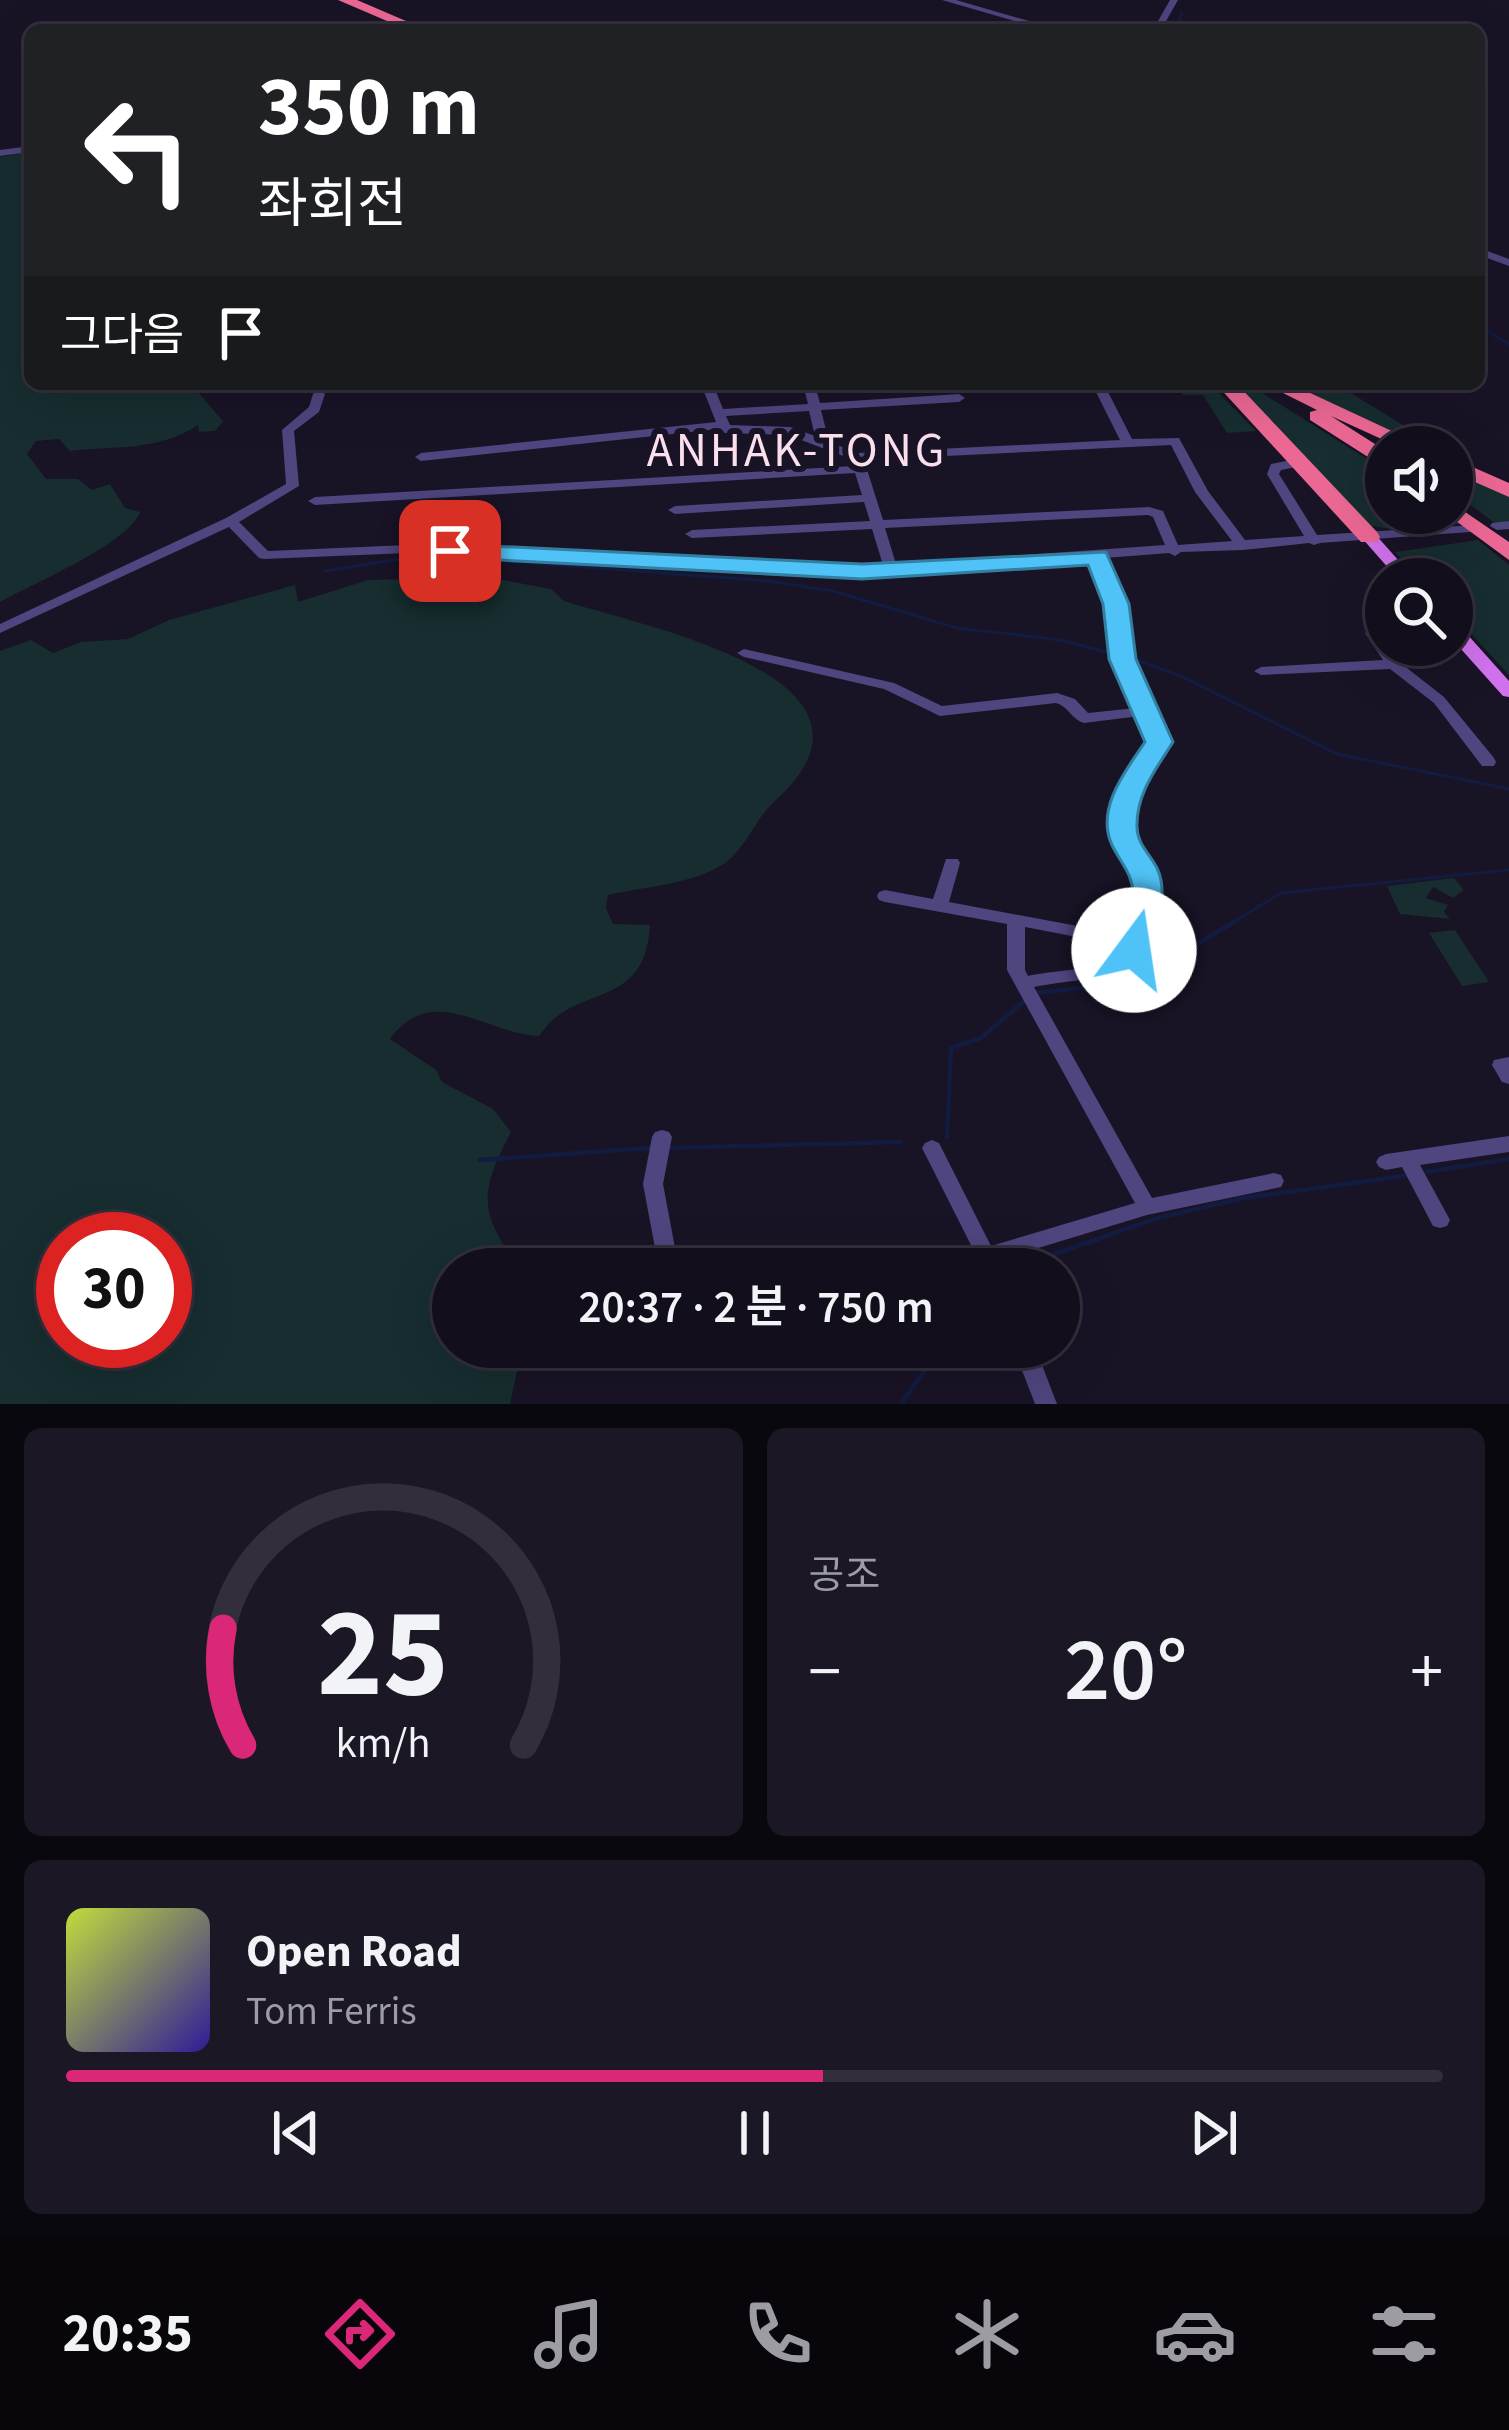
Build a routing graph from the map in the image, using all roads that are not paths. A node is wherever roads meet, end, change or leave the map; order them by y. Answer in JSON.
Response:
{"nodes":[{"id":1,"x":335,"y":0,"type":"edge"},
{"id":2,"x":345,"y":0,"type":"edge"},
{"id":3,"x":946,"y":0,"type":"edge"},
{"id":4,"x":395,"y":24,"type":"edge"},
{"id":5,"x":405,"y":24,"type":"edge"},
{"id":6,"x":1034,"y":24,"type":"edge"},
{"id":7,"x":709,"y":390,"type":"edge"},
{"id":8,"x":810,"y":390,"type":"edge"},
{"id":9,"x":1101,"y":390,"type":"edge"},
{"id":10,"x":1232,"y":390,"type":"edge"},
{"id":11,"x":1273,"y":390,"type":"edge"},
{"id":12,"x":1284,"y":390,"type":"edge"},
{"id":13,"x":1288,"y":390,"type":"edge"},
{"id":14,"x":319,"y":394,"type":"dead end"},
{"id":15,"x":959,"y":398,"type":"dead end"},
{"id":16,"x":814,"y":407,"type":"junction"},
{"id":17,"x":720,"y":419,"type":"junction"},
{"id":18,"x":1369,"y":426,"type":"edge"},
{"id":19,"x":1365,"y":442,"type":"edge"},
{"id":20,"x":1128,"y":443,"type":"junction"},
{"id":21,"x":823,"y":444,"type":"junction"},
{"id":22,"x":1365,"y":444,"type":"edge"},
{"id":23,"x":422,"y":457,"type":"dead end"},
{"id":24,"x":1302,"y":462,"type":"junction"},
{"id":25,"x":859,"y":463,"type":"junction"},
{"id":26,"x":1473,"y":474,"type":"edge"},
{"id":27,"x":1509,"y":491,"type":"edge"},
{"id":28,"x":870,"y":498,"type":"junction"},
{"id":29,"x":315,"y":501,"type":"dead end"},
{"id":30,"x":675,"y":510,"type":"dead end"},
{"id":31,"x":1473,"y":512,"type":"edge"},
{"id":32,"x":231,"y":521,"type":"junction"},
{"id":33,"x":1473,"y":526,"type":"edge"},
{"id":34,"x":878,"y":527,"type":"junction"},
{"id":35,"x":1505,"y":531,"type":"edge"},
{"id":36,"x":692,"y":534,"type":"dead end"},
{"id":37,"x":1403,"y":534,"type":"edge"},
{"id":38,"x":1370,"y":537,"type":"junction"},
{"id":39,"x":1314,"y":541,"type":"junction"},
{"id":40,"x":1244,"y":546,"type":"junction"},
{"id":41,"x":1174,"y":552,"type":"junction"},
{"id":42,"x":1509,"y":554,"type":"edge"},
{"id":43,"x":1097,"y":557,"type":"junction"},
{"id":44,"x":1388,"y":558,"type":"edge"},
{"id":45,"x":891,"y":570,"type":"junction"},
{"id":46,"x":0,"y":629,"type":"edge"},
{"id":47,"x":1473,"y":652,"type":"edge"},
{"id":48,"x":744,"y":653,"type":"dead end"},
{"id":49,"x":1365,"y":665,"type":"edge"},
{"id":50,"x":1396,"y":666,"type":"edge"},
{"id":51,"x":1261,"y":671,"type":"dead end"},
{"id":52,"x":1509,"y":692,"type":"edge"},
{"id":53,"x":1148,"y":711,"type":"junction"},
{"id":54,"x":1488,"y":762,"type":"dead end"},
{"id":55,"x":952,"y":863,"type":"dead end"},
{"id":56,"x":885,"y":896,"type":"dead end"},
{"id":57,"x":939,"y":906,"type":"junction"},
{"id":58,"x":1016,"y":920,"type":"junction"},
{"id":59,"x":1093,"y":934,"type":"dead end"},
{"id":60,"x":1025,"y":983,"type":"junction"},
{"id":61,"x":1509,"y":1064,"type":"edge"},
{"id":62,"x":1509,"y":1078,"type":"edge"},
{"id":63,"x":662,"y":1137,"type":"dead end"},
{"id":64,"x":1509,"y":1144,"type":"edge"},
{"id":65,"x":932,"y":1148,"type":"dead end"},
{"id":66,"x":1274,"y":1181,"type":"dead end"},
{"id":67,"x":1147,"y":1207,"type":"junction"},
{"id":68,"x":1440,"y":1220,"type":"dead end"},
{"id":69,"x":664,"y":1248,"type":"edge"},
{"id":70,"x":983,"y":1248,"type":"edge"},
{"id":71,"x":1028,"y":1248,"type":"edge"},
{"id":72,"x":1032,"y":1368,"type":"edge"},
{"id":73,"x":1046,"y":1404,"type":"edge"}],
"edges":[{"from":1,"to":4,"type":"highway"},
{"from":2,"to":5,"type":"highway"},
{"from":3,"to":6,"type":"street"},
{"from":7,"to":17,"type":"street"},
{"from":8,"to":16,"type":"street"},
{"from":9,"to":20,"type":"street"},
{"from":10,"to":24,"type":"highway"},
{"from":11,"to":22,"type":"highway"},
{"from":12,"to":19,"type":"highway"},
{"from":13,"to":18,"type":"highway"},
{"from":14,"to":32,"type":"street"},
{"from":15,"to":16,"type":"street"},
{"from":16,"to":17,"type":"street"},
{"from":16,"to":21,"type":"street"},
{"from":17,"to":21,"type":"street"},
{"from":17,"to":23,"type":"street"},
{"from":20,"to":25,"type":"street"},
{"from":20,"to":40,"type":"street"},
{"from":21,"to":25,"type":"street"},
{"from":24,"to":38,"type":"highway"},
{"from":24,"to":39,"type":"street"},
{"from":25,"to":28,"type":"street"},
{"from":25,"to":29,"type":"street"},
{"from":26,"to":27,"type":"highway"},
{"from":28,"to":30,"type":"street"},
{"from":28,"to":34,"type":"street"},
{"from":31,"to":35,"type":"highway"},
{"from":32,"to":45,"type":"street"},
{"from":32,"to":46,"type":"street"},
{"from":33,"to":42,"type":"highway"},
{"from":34,"to":36,"type":"street"},
{"from":34,"to":41,"type":"street"},
{"from":34,"to":45,"type":"street"},
{"from":37,"to":38,"type":"street"},
{"from":38,"to":39,"type":"street"},
{"from":38,"to":44,"type":"main road"},
{"from":39,"to":40,"type":"street"},
{"from":40,"to":41,"type":"street"},
{"from":41,"to":43,"type":"street"},
{"from":43,"to":45,"type":"street"},
{"from":43,"to":53,"type":"street"},
{"from":47,"to":52,"type":"main road"},
{"from":48,"to":53,"type":"street"},
{"from":49,"to":51,"type":"street"},
{"from":50,"to":54,"type":"street"},
{"from":53,"to":60,"type":"street"},
{"from":55,"to":57,"type":"street"},
{"from":56,"to":57,"type":"street"},
{"from":57,"to":58,"type":"street"},
{"from":58,"to":59,"type":"street"},
{"from":58,"to":60,"type":"street"},
{"from":60,"to":67,"type":"street"},
{"from":61,"to":62,"type":"street"},
{"from":63,"to":69,"type":"street"},
{"from":64,"to":68,"type":"street"},
{"from":65,"to":70,"type":"street"},
{"from":66,"to":67,"type":"street"},
{"from":67,"to":71,"type":"street"},
{"from":72,"to":73,"type":"street"}]}
